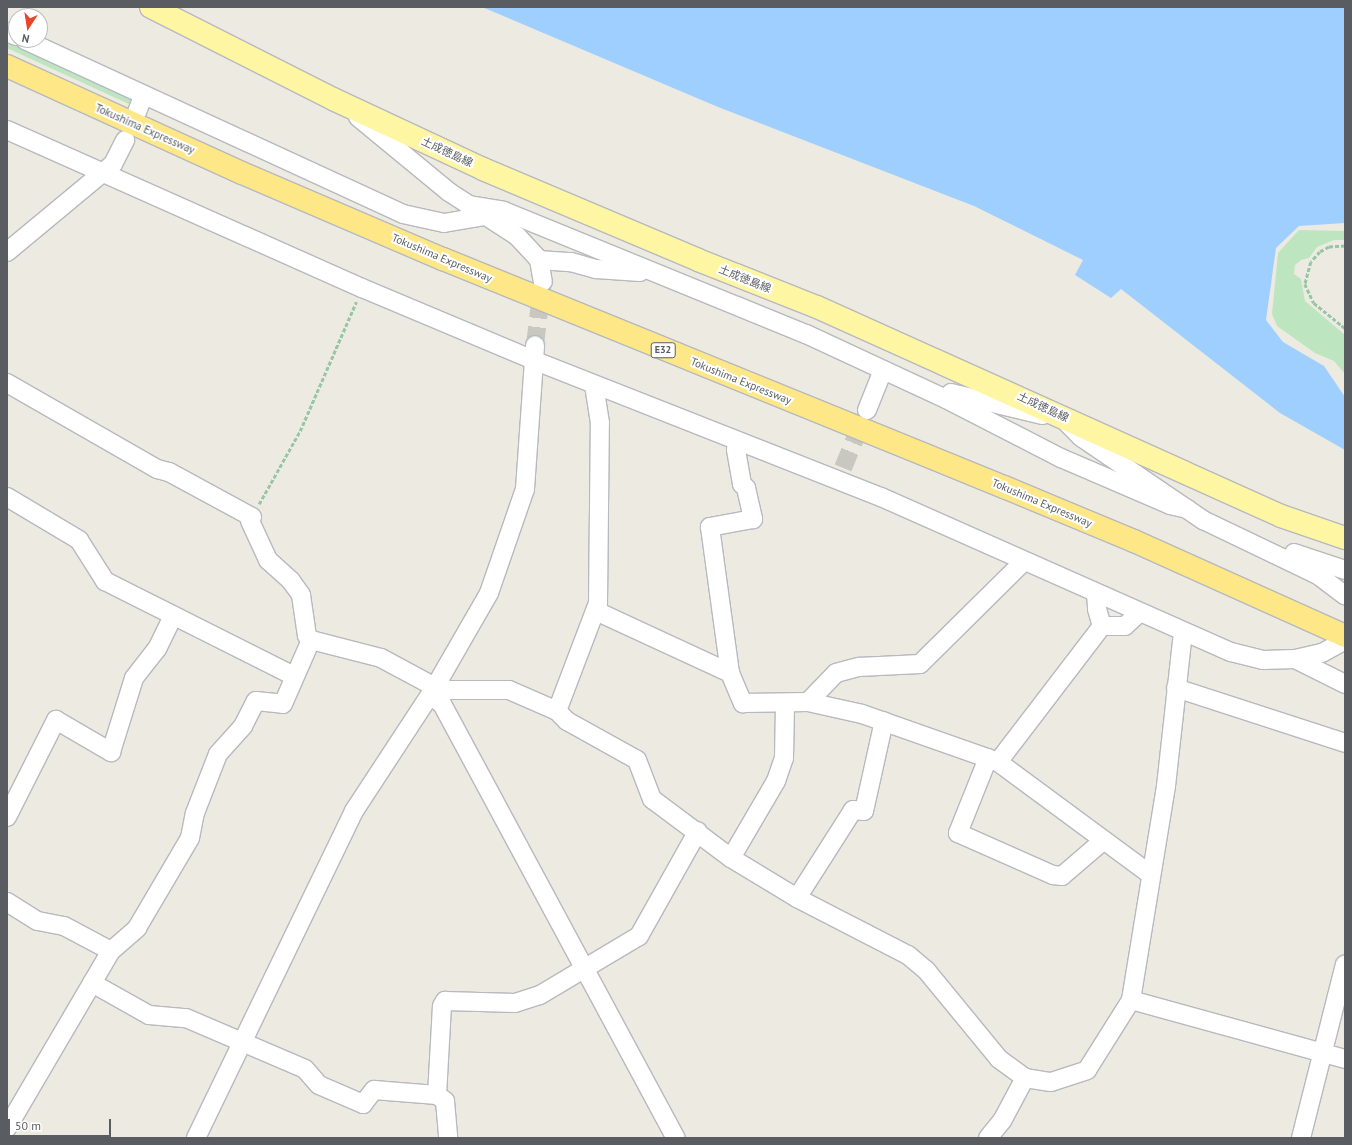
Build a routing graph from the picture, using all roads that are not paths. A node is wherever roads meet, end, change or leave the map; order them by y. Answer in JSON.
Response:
{"nodes":[{"id":1,"x":151,"y":7,"type":"edge"},
{"id":2,"x":39,"y":48,"type":"edge"},
{"id":3,"x":7,"y":66,"type":"edge"},
{"id":4,"x":333,"y":99,"type":"junction"},
{"id":5,"x":7,"y":130,"type":"edge"},
{"id":6,"x":125,"y":140,"type":"dead end"},
{"id":7,"x":103,"y":173,"type":"junction"},
{"id":8,"x":468,"y":205,"type":"junction"},
{"id":9,"x":485,"y":216,"type":"junction"},
{"id":10,"x":7,"y":252,"type":"edge"},
{"id":11,"x":539,"y":260,"type":"junction"},
{"id":12,"x":657,"y":273,"type":"junction"},
{"id":13,"x":542,"y":282,"type":"tunnel mouth"},
{"id":14,"x":534,"y":352,"type":"junction"},
{"id":15,"x":883,"y":370,"type":"junction"},
{"id":16,"x":7,"y":383,"type":"edge"},
{"id":17,"x":594,"y":384,"type":"junction"},
{"id":18,"x":928,"y":391,"type":"junction"},
{"id":19,"x":867,"y":410,"type":"tunnel mouth"},
{"id":20,"x":1059,"y":415,"type":"junction"},
{"id":21,"x":738,"y":442,"type":"junction"},
{"id":22,"x":7,"y":496,"type":"edge"},
{"id":23,"x":1188,"y":509,"type":"junction"},
{"id":24,"x":1345,"y":538,"type":"edge"},
{"id":25,"x":1252,"y":543,"type":"junction"},
{"id":26,"x":1024,"y":560,"type":"junction"},
{"id":27,"x":1345,"y":570,"type":"edge"},
{"id":28,"x":1096,"y":593,"type":"junction"},
{"id":29,"x":1345,"y":595,"type":"edge"},
{"id":30,"x":596,"y":611,"type":"junction"},
{"id":31,"x":1139,"y":613,"type":"junction"},
{"id":32,"x":173,"y":616,"type":"junction"},
{"id":33,"x":1102,"y":626,"type":"junction"},
{"id":34,"x":1183,"y":633,"type":"junction"},
{"id":35,"x":1345,"y":636,"type":"edge"},
{"id":36,"x":311,"y":640,"type":"junction"},
{"id":37,"x":1345,"y":640,"type":"edge"},
{"id":38,"x":1295,"y":660,"type":"junction"},
{"id":39,"x":730,"y":672,"type":"junction"},
{"id":40,"x":294,"y":676,"type":"junction"},
{"id":41,"x":1345,"y":684,"type":"edge"},
{"id":42,"x":1176,"y":688,"type":"junction"},
{"id":43,"x":432,"y":691,"type":"junction"},
{"id":44,"x":808,"y":702,"type":"junction"},
{"id":45,"x":785,"y":704,"type":"junction"},
{"id":46,"x":557,"y":711,"type":"junction"},
{"id":47,"x":884,"y":721,"type":"junction"},
{"id":48,"x":1345,"y":743,"type":"edge"},
{"id":49,"x":993,"y":760,"type":"junction"},
{"id":50,"x":7,"y":817,"type":"edge"},
{"id":51,"x":698,"y":831,"type":"junction"},
{"id":52,"x":1104,"y":840,"type":"junction"},
{"id":53,"x":731,"y":858,"type":"junction"},
{"id":54,"x":1150,"y":874,"type":"junction"},
{"id":55,"x":797,"y":898,"type":"junction"},
{"id":56,"x":7,"y":902,"type":"edge"},
{"id":57,"x":111,"y":951,"type":"junction"},
{"id":58,"x":1345,"y":964,"type":"edge"},
{"id":59,"x":586,"y":968,"type":"junction"},
{"id":60,"x":92,"y":983,"type":"junction"},
{"id":61,"x":1130,"y":1000,"type":"junction"},
{"id":62,"x":242,"y":1042,"type":"junction"},
{"id":63,"x":1323,"y":1052,"type":"junction"},
{"id":64,"x":1345,"y":1059,"type":"edge"},
{"id":65,"x":1025,"y":1078,"type":"junction"},
{"id":66,"x":437,"y":1095,"type":"junction"},
{"id":67,"x":7,"y":1128,"type":"edge"},
{"id":68,"x":196,"y":1138,"type":"edge"},
{"id":69,"x":448,"y":1138,"type":"edge"},
{"id":70,"x":676,"y":1138,"type":"edge"},
{"id":71,"x":988,"y":1138,"type":"edge"},
{"id":72,"x":1301,"y":1138,"type":"edge"}],
"edges":[{"from":1,"to":4,"type":"main road","name":"土成徳島線"},
{"from":2,"to":9,"type":"street"},
{"from":3,"to":35,"type":"highway","name":"Tokushima Expressway","number":"E32"},
{"from":4,"to":8,"type":"street"},
{"from":4,"to":20,"type":"main road","name":"土成徳島線"},
{"from":5,"to":7,"type":"street"},
{"from":6,"to":7,"type":"street"},
{"from":7,"to":10,"type":"street"},
{"from":7,"to":14,"type":"street"},
{"from":8,"to":9,"type":"street"},
{"from":8,"to":12,"type":"street"},
{"from":9,"to":11,"type":"street"},
{"from":11,"to":12,"type":"street"},
{"from":11,"to":13,"type":"street"},
{"from":12,"to":15,"type":"street"},
{"from":14,"to":17,"type":"street"},
{"from":14,"to":43,"type":"street"},
{"from":15,"to":18,"type":"street"},
{"from":15,"to":19,"type":"street"},
{"from":16,"to":36,"type":"street"},
{"from":17,"to":21,"type":"street"},
{"from":17,"to":30,"type":"street"},
{"from":18,"to":20,"type":"street"},
{"from":18,"to":23,"type":"street"},
{"from":20,"to":23,"type":"street"},
{"from":20,"to":24,"type":"main road","name":"土成徳島線"},
{"from":21,"to":26,"type":"street"},
{"from":21,"to":39,"type":"street"},
{"from":22,"to":32,"type":"street"},
{"from":23,"to":25,"type":"street"},
{"from":25,"to":27,"type":"street"},
{"from":25,"to":29,"type":"street"},
{"from":26,"to":28,"type":"street"},
{"from":26,"to":44,"type":"street"},
{"from":28,"to":31,"type":"street"},
{"from":28,"to":33,"type":"street"},
{"from":30,"to":39,"type":"street"},
{"from":30,"to":46,"type":"street"},
{"from":31,"to":33,"type":"street"},
{"from":31,"to":34,"type":"street"},
{"from":32,"to":40,"type":"street"},
{"from":32,"to":50,"type":"street"},
{"from":33,"to":49,"type":"street"},
{"from":34,"to":38,"type":"street"},
{"from":34,"to":42,"type":"street"},
{"from":36,"to":40,"type":"street"},
{"from":36,"to":43,"type":"street"},
{"from":37,"to":38,"type":"street"},
{"from":38,"to":41,"type":"street"},
{"from":39,"to":45,"type":"street"},
{"from":40,"to":57,"type":"street"},
{"from":42,"to":48,"type":"street"},
{"from":42,"to":54,"type":"street"},
{"from":43,"to":46,"type":"street"},
{"from":43,"to":59,"type":"street"},
{"from":43,"to":62,"type":"street"},
{"from":44,"to":45,"type":"street"},
{"from":44,"to":47,"type":"street"},
{"from":45,"to":53,"type":"street"},
{"from":46,"to":51,"type":"street"},
{"from":47,"to":49,"type":"street"},
{"from":47,"to":55,"type":"street"},
{"from":49,"to":52,"type":"street"},
{"from":49,"to":52,"type":"street"},
{"from":51,"to":53,"type":"street"},
{"from":51,"to":59,"type":"street"},
{"from":52,"to":54,"type":"street"},
{"from":53,"to":55,"type":"street"},
{"from":54,"to":61,"type":"street"},
{"from":55,"to":65,"type":"street"},
{"from":56,"to":57,"type":"street"},
{"from":57,"to":60,"type":"street"},
{"from":58,"to":63,"type":"street"},
{"from":59,"to":66,"type":"street"},
{"from":59,"to":70,"type":"street"},
{"from":60,"to":62,"type":"street"},
{"from":60,"to":67,"type":"street"},
{"from":61,"to":63,"type":"street"},
{"from":61,"to":65,"type":"street"},
{"from":62,"to":66,"type":"street"},
{"from":62,"to":68,"type":"street"},
{"from":63,"to":64,"type":"street"},
{"from":63,"to":72,"type":"street"},
{"from":65,"to":71,"type":"street"},
{"from":66,"to":69,"type":"street"}]}
